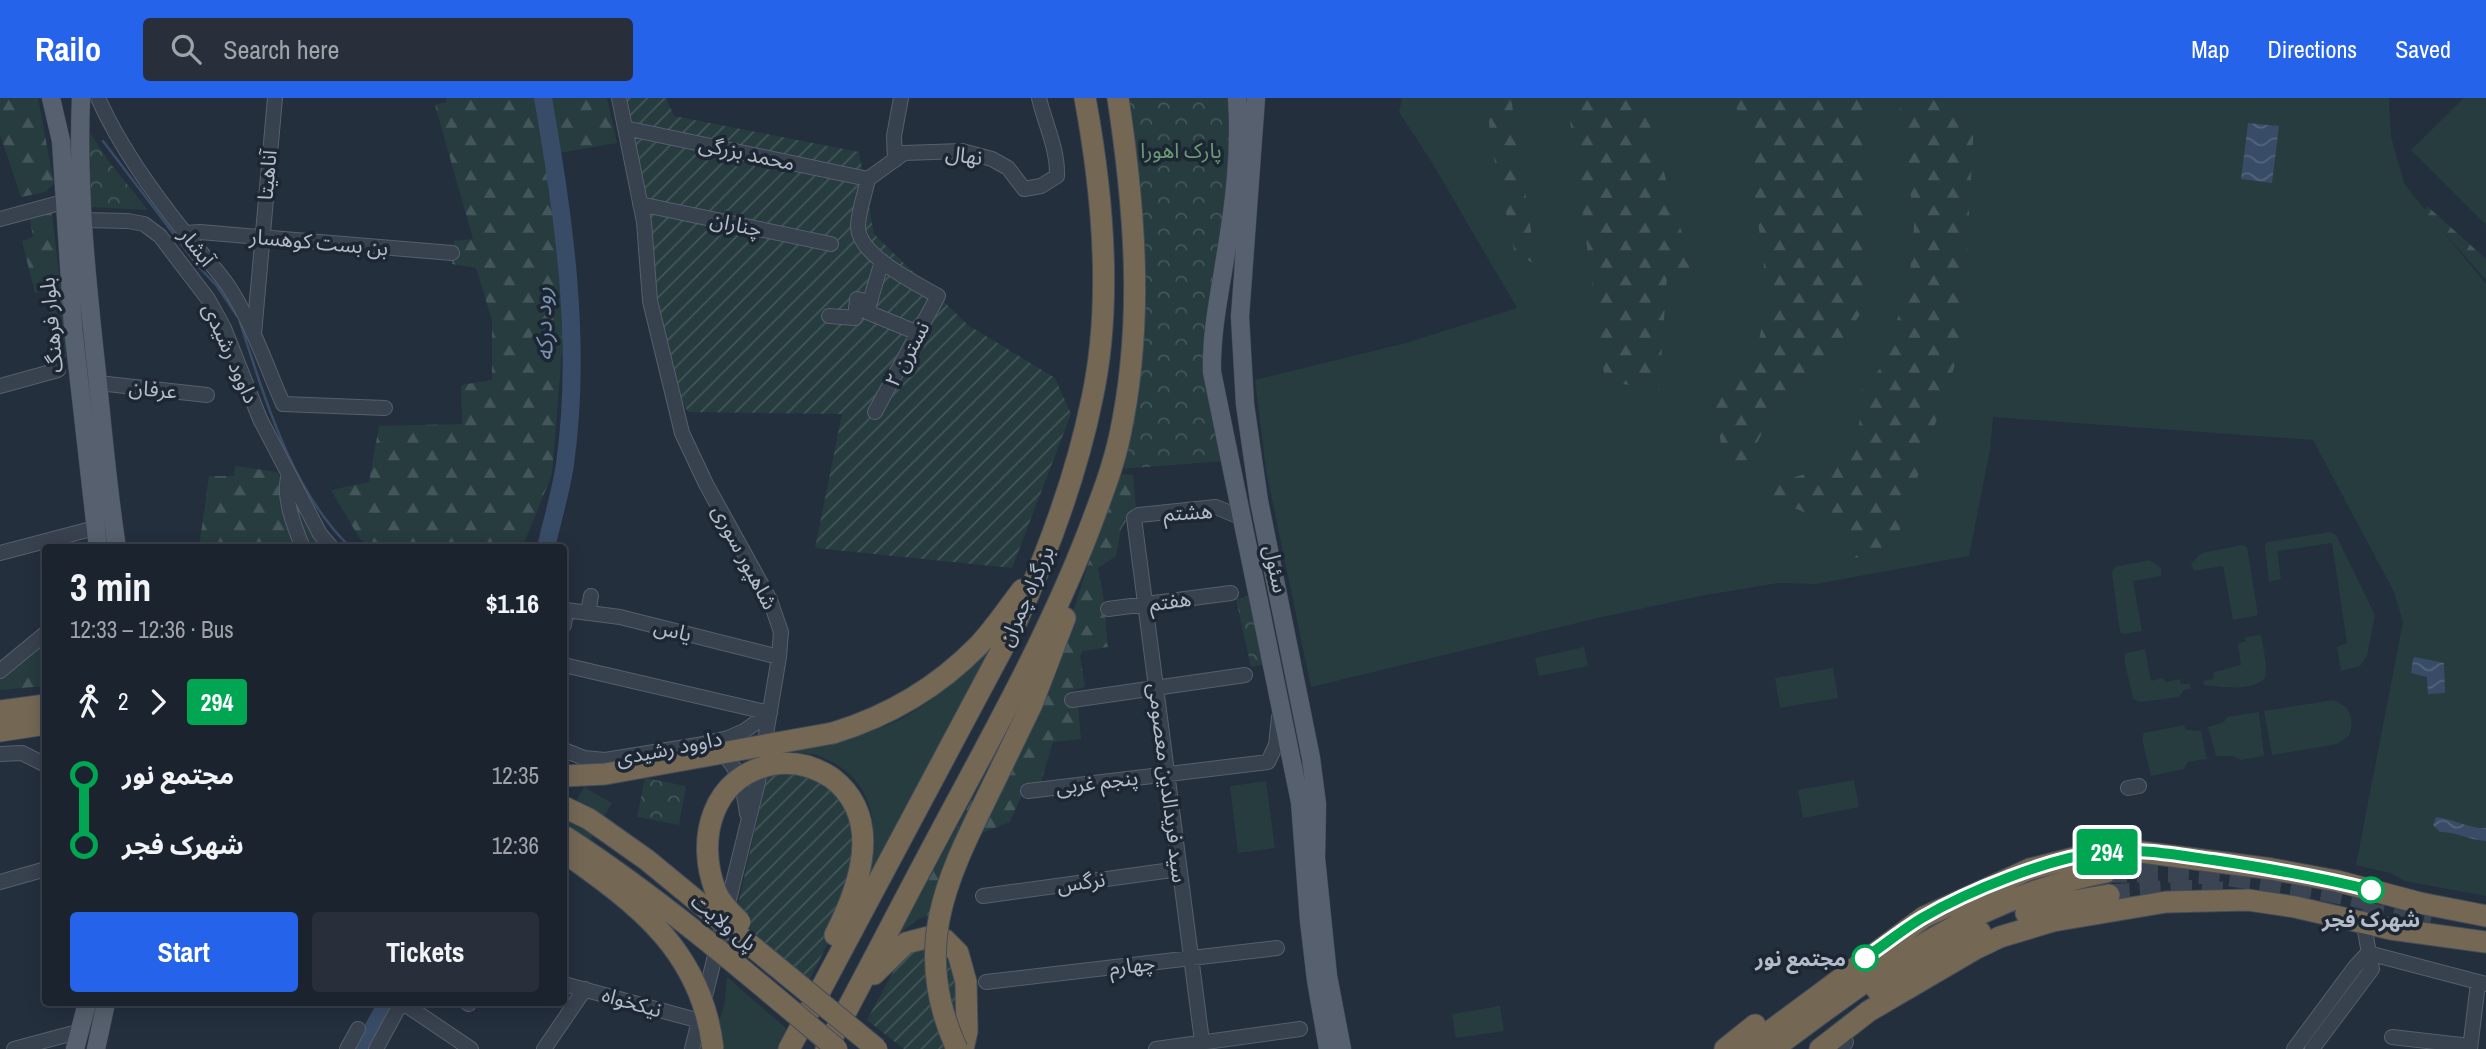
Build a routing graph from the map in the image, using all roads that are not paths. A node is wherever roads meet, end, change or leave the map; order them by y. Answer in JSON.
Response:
{"nodes":[{"id":1,"x":51,"y":98,"type":"edge"},
{"id":2,"x":80,"y":98,"type":"edge"},
{"id":3,"x":98,"y":98,"type":"edge"},
{"id":4,"x":275,"y":98,"type":"edge"},
{"id":5,"x":619,"y":98,"type":"edge"},
{"id":6,"x":901,"y":98,"type":"edge"},
{"id":7,"x":1039,"y":98,"type":"edge"},
{"id":8,"x":1085,"y":98,"type":"edge"},
{"id":9,"x":1118,"y":98,"type":"edge"},
{"id":10,"x":1237,"y":98,"type":"edge"},
{"id":11,"x":1256,"y":98,"type":"edge"},
{"id":12,"x":625,"y":128,"type":"junction"},
{"id":13,"x":895,"y":160,"type":"junction"},
{"id":14,"x":868,"y":179,"type":"junction"},
{"id":15,"x":63,"y":202,"type":"junction"},
{"id":16,"x":640,"y":204,"type":"junction"},
{"id":17,"x":0,"y":219,"type":"edge"},
{"id":18,"x":83,"y":220,"type":"junction"},
{"id":19,"x":185,"y":233,"type":"junction"},
{"id":20,"x":262,"y":237,"type":"junction"},
{"id":21,"x":831,"y":244,"type":"dead end"},
{"id":22,"x":452,"y":253,"type":"dead end"},
{"id":23,"x":882,"y":261,"type":"junction"},
{"id":24,"x":868,"y":307,"type":"junction"},
{"id":25,"x":829,"y":317,"type":"dead end"},
{"id":26,"x":918,"y":333,"type":"junction"},
{"id":27,"x":253,"y":337,"type":"junction"},
{"id":28,"x":1243,"y":367,"type":"junction"},
{"id":29,"x":58,"y":370,"type":"dead end"},
{"id":30,"x":98,"y":383,"type":"junction"},
{"id":31,"x":0,"y":386,"type":"edge"},
{"id":32,"x":207,"y":395,"type":"dead end"},
{"id":33,"x":385,"y":408,"type":"dead end"},
{"id":34,"x":876,"y":412,"type":"dead end"},
{"id":35,"x":1224,"y":430,"type":"junction"},
{"id":36,"x":288,"y":475,"type":"junction"},
{"id":37,"x":1134,"y":518,"type":"joint"},
{"id":38,"x":1242,"y":518,"type":"junction"},
{"id":39,"x":95,"y":528,"type":"junction"},
{"id":40,"x":97,"y":544,"type":"edge"},
{"id":41,"x":117,"y":544,"type":"edge"},
{"id":42,"x":301,"y":544,"type":"edge"},
{"id":43,"x":329,"y":544,"type":"edge"},
{"id":44,"x":0,"y":553,"type":"edge"},
{"id":45,"x":1043,"y":563,"type":"junction"},
{"id":46,"x":1075,"y":564,"type":"junction"},
{"id":47,"x":1231,"y":593,"type":"dead end"},
{"id":48,"x":592,"y":596,"type":"dead end"},
{"id":49,"x":1145,"y":604,"type":"junction"},
{"id":50,"x":1108,"y":609,"type":"dead end"},
{"id":51,"x":588,"y":613,"type":"junction"},
{"id":52,"x":567,"y":618,"type":"edge"},
{"id":53,"x":42,"y":636,"type":"edge"},
{"id":54,"x":779,"y":657,"type":"junction"},
{"id":55,"x":567,"y":666,"type":"edge"},
{"id":56,"x":0,"y":671,"type":"edge"},
{"id":57,"x":1245,"y":675,"type":"dead end"},
{"id":58,"x":1156,"y":688,"type":"junction"},
{"id":59,"x":1072,"y":699,"type":"dead end"},
{"id":60,"x":1280,"y":703,"type":"junction"},
{"id":61,"x":42,"y":706,"type":"edge"},
{"id":62,"x":0,"y":711,"type":"edge"},
{"id":63,"x":770,"y":713,"type":"junction"},
{"id":64,"x":42,"y":725,"type":"edge"},
{"id":65,"x":0,"y":731,"type":"edge"},
{"id":66,"x":698,"y":745,"type":"junction"},
{"id":67,"x":567,"y":751,"type":"edge"},
{"id":68,"x":0,"y":754,"type":"edge"},
{"id":69,"x":42,"y":763,"type":"edge"},
{"id":70,"x":761,"y":765,"type":"junction"},
{"id":71,"x":1167,"y":774,"type":"junction"},
{"id":72,"x":567,"y":776,"type":"edge"},
{"id":73,"x":758,"y":782,"type":"junction"},
{"id":74,"x":742,"y":784,"type":"junction"},
{"id":75,"x":1028,"y":791,"type":"dead end"},
{"id":76,"x":1309,"y":803,"type":"junction"},
{"id":77,"x":567,"y":808,"type":"edge"},
{"id":78,"x":748,"y":820,"type":"junction"},
{"id":79,"x":567,"y":838,"type":"edge"},
{"id":80,"x":567,"y":854,"type":"edge"},
{"id":81,"x":1179,"y":869,"type":"junction"},
{"id":82,"x":42,"y":870,"type":"edge"},
{"id":83,"x":2106,"y":872,"type":"tunnel mouth"},
{"id":84,"x":0,"y":882,"type":"edge"},
{"id":85,"x":2109,"y":895,"type":"tunnel mouth"},
{"id":86,"x":983,"y":896,"type":"dead end"},
{"id":87,"x":2486,"y":916,"type":"edge"},
{"id":88,"x":2363,"y":921,"type":"junction"},
{"id":89,"x":2391,"y":929,"type":"junction"},
{"id":90,"x":1900,"y":932,"type":"junction"},
{"id":91,"x":2486,"y":942,"type":"edge"},
{"id":92,"x":1277,"y":948,"type":"dead end"},
{"id":93,"x":2368,"y":953,"type":"junction"},
{"id":94,"x":2486,"y":957,"type":"edge"},
{"id":95,"x":1191,"y":958,"type":"junction"},
{"id":96,"x":789,"y":975,"type":"junction"},
{"id":97,"x":1919,"y":981,"type":"junction"},
{"id":98,"x":986,"y":982,"type":"dead end"},
{"id":99,"x":2482,"y":984,"type":"edge"},
{"id":100,"x":567,"y":985,"type":"edge"},
{"id":101,"x":585,"y":989,"type":"junction"},
{"id":102,"x":858,"y":990,"type":"junction"},
{"id":103,"x":86,"y":1006,"type":"edge"},
{"id":104,"x":105,"y":1006,"type":"edge"},
{"id":105,"x":400,"y":1006,"type":"edge"},
{"id":106,"x":406,"y":1006,"type":"edge"},
{"id":107,"x":700,"y":1021,"type":"junction"},
{"id":108,"x":852,"y":1028,"type":"junction"},
{"id":109,"x":1300,"y":1028,"type":"dead end"},
{"id":110,"x":358,"y":1029,"type":"dead end"},
{"id":111,"x":1331,"y":1029,"type":"junction"},
{"id":112,"x":81,"y":1031,"type":"junction"},
{"id":113,"x":2392,"y":1037,"type":"dead end"},
{"id":114,"x":794,"y":1040,"type":"edge"},
{"id":115,"x":1202,"y":1046,"type":"edge"},
{"id":116,"x":1842,"y":1047,"type":"edge"},
{"id":117,"x":2470,"y":1047,"type":"edge"},
{"id":118,"x":14,"y":1049,"type":"edge"},
{"id":119,"x":75,"y":1049,"type":"edge"},
{"id":120,"x":96,"y":1049,"type":"edge"},
{"id":121,"x":347,"y":1049,"type":"edge"},
{"id":122,"x":376,"y":1049,"type":"edge"},
{"id":123,"x":471,"y":1049,"type":"edge"},
{"id":124,"x":544,"y":1049,"type":"edge"},
{"id":125,"x":692,"y":1049,"type":"edge"},
{"id":126,"x":713,"y":1049,"type":"edge"},
{"id":127,"x":826,"y":1049,"type":"edge"},
{"id":128,"x":837,"y":1049,"type":"edge"},
{"id":129,"x":877,"y":1049,"type":"edge"},
{"id":130,"x":888,"y":1049,"type":"edge"},
{"id":131,"x":957,"y":1049,"type":"edge"},
{"id":132,"x":963,"y":1049,"type":"edge"},
{"id":133,"x":1156,"y":1049,"type":"edge"},
{"id":134,"x":1317,"y":1049,"type":"edge"},
{"id":135,"x":1328,"y":1049,"type":"edge"},
{"id":136,"x":1342,"y":1049,"type":"edge"},
{"id":137,"x":1351,"y":1049,"type":"edge"},
{"id":138,"x":1725,"y":1049,"type":"edge"},
{"id":139,"x":1746,"y":1049,"type":"edge"},
{"id":140,"x":1773,"y":1049,"type":"edge"},
{"id":141,"x":1792,"y":1049,"type":"edge"},
{"id":142,"x":1819,"y":1049,"type":"edge"},
{"id":143,"x":2294,"y":1049,"type":"edge"},
{"id":144,"x":2312,"y":1049,"type":"edge"}],
"edges":[{"from":1,"to":15,"type":"main road","name":"بلوار فرهنگ"},
{"from":2,"to":18,"type":"main road","name":"بلوار فرهنگ"},
{"from":3,"to":19,"type":"street","name":"آبشار"},
{"from":4,"to":20,"type":"street","name":"آناهیتا"},
{"from":5,"to":12,"type":"street","name":"شاهپور سوری"},
{"from":6,"to":13,"type":"street"},
{"from":7,"to":13,"type":"street","name":"نهال"},
{"from":8,"to":45,"type":"highway","name":"بزرگراه چمران"},
{"from":9,"to":46,"type":"highway","name":"بزرگراه چمران"},
{"from":10,"to":35,"type":"main road","name":"سئول"},
{"from":11,"to":28,"type":"main road","name":"سئول"},
{"from":12,"to":14,"type":"street","name":"محمد بزرگی"},
{"from":12,"to":16,"type":"street","name":"شاهپور سوری"},
{"from":13,"to":14,"type":"street","name":"نهال"},
{"from":14,"to":23,"type":"street"},
{"from":15,"to":17,"type":"street"},
{"from":15,"to":18,"type":"main road"},
{"from":15,"to":39,"type":"main road","name":"بلوار فرهنگ"},
{"from":16,"to":21,"type":"street","name":"چناران"},
{"from":16,"to":54,"type":"street","name":"شاهپور سوری"},
{"from":18,"to":30,"type":"main road","name":"بلوار فرهنگ"},
{"from":18,"to":36,"type":"street","name":"داوود رشیدی"},
{"from":19,"to":20,"type":"street","name":"بن بست کوهسار"},
{"from":19,"to":27,"type":"street","name":"آبشار"},
{"from":20,"to":22,"type":"street","name":"بن بست کوهسار"},
{"from":20,"to":27,"type":"street","name":"آناهیتا"},
{"from":23,"to":24,"type":"street"},
{"from":23,"to":26,"type":"street","name":"نسترن ۲"},
{"from":24,"to":25,"type":"street"},
{"from":24,"to":26,"type":"street"},
{"from":26,"to":34,"type":"street","name":"نسترن ۲"},
{"from":27,"to":33,"type":"street","name":"آبشار"},
{"from":28,"to":35,"type":"main road"},
{"from":28,"to":76,"type":"main road","name":"سئول"},
{"from":29,"to":31,"type":"street"},
{"from":30,"to":32,"type":"street","name":"عرفان"},
{"from":30,"to":41,"type":"main road","name":"بلوار فرهنگ"},
{"from":35,"to":38,"type":"main road","name":"سئول"},
{"from":36,"to":42,"type":"street"},
{"from":36,"to":43,"type":"street","name":"داوود رشیدی"},
{"from":37,"to":38,"type":"street","name":"هشتم"},
{"from":37,"to":49,"type":"street","name":"سید فریدالدین معصومی"},
{"from":38,"to":60,"type":"main road","name":"سئول"},
{"from":39,"to":40,"type":"main road","name":"بلوار فرهنگ"},
{"from":39,"to":44,"type":"street"},
{"from":45,"to":72,"type":"highway","bridge":true},
{"from":45,"to":114,"type":"highway","name":"بزرگراه چمران"},
{"from":46,"to":102,"type":"highway","name":"بزرگراه چمران"},
{"from":46,"to":131,"type":"highway","bridge":true},
{"from":47,"to":49,"type":"street","name":"هفتم"},
{"from":48,"to":51,"type":"street"},
{"from":49,"to":50,"type":"street","name":"هفتم"},
{"from":49,"to":58,"type":"street","name":"سید فریدالدین معصومی"},
{"from":51,"to":52,"type":"street","name":"یاس"},
{"from":51,"to":54,"type":"street","name":"یاس"},
{"from":53,"to":56,"type":"street"},
{"from":54,"to":63,"type":"street","name":"شاهپور سوری"},
{"from":55,"to":63,"type":"street"},
{"from":57,"to":58,"type":"street"},
{"from":58,"to":59,"type":"street"},
{"from":58,"to":71,"type":"street","name":"سید فریدالدین معصومی"},
{"from":60,"to":71,"type":"street","name":"پنجم غربی"},
{"from":60,"to":76,"type":"main road","name":"سئول"},
{"from":61,"to":62,"type":"highway"},
{"from":63,"to":66,"type":"street","name":"داوود رشیدی"},
{"from":63,"to":70,"type":"street","name":"شاهپور سوری"},
{"from":64,"to":65,"type":"highway"},
{"from":66,"to":67,"type":"street","name":"داوود رشیدی"},
{"from":66,"to":70,"type":"street"},
{"from":66,"to":74,"type":"street"},
{"from":68,"to":69,"type":"street"},
{"from":70,"to":73,"type":"street","name":"شاهپور سوری"},
{"from":71,"to":75,"type":"street","name":"پنجم غربی"},
{"from":71,"to":81,"type":"street","name":"سید فریدالدین معصومی"},
{"from":73,"to":74,"type":"street"},
{"from":73,"to":78,"type":"street","name":"شاهپور سوری"},
{"from":74,"to":78,"type":"street"},
{"from":76,"to":111,"type":"main road","name":"سئول"},
{"from":76,"to":134,"type":"main road"},
{"from":76,"to":137,"type":"main road"},
{"from":77,"to":96,"type":"highway","name":"پل ولایت","bridge":true},
{"from":78,"to":107,"type":"street","name":"شاهپور سوری"},
{"from":79,"to":128,"type":"highway","name":"پل ولایت","bridge":true},
{"from":80,"to":126,"type":"highway","bridge":true},
{"from":81,"to":86,"type":"street","name":"نرگس"},
{"from":81,"to":95,"type":"street","name":"سید فریدالدین معصومی"},
{"from":82,"to":84,"type":"street"},
{"from":83,"to":140,"type":"highway"},
{"from":85,"to":141,"type":"highway"},
{"from":87,"to":90,"type":"highway"},
{"from":88,"to":89,"type":"highway"},
{"from":88,"to":93,"type":"street"},
{"from":88,"to":97,"type":"highway"},
{"from":89,"to":91,"type":"highway"},
{"from":89,"to":94,"type":"highway"},
{"from":90,"to":138,"type":"highway"},
{"from":90,"to":139,"type":"highway"},
{"from":92,"to":95,"type":"street","name":"چهارم"},
{"from":93,"to":99,"type":"street"},
{"from":93,"to":143,"type":"street"},
{"from":93,"to":144,"type":"street"},
{"from":95,"to":98,"type":"street","name":"چهارم"},
{"from":95,"to":115,"type":"street","name":"سید فریدالدین معصومی"},
{"from":96,"to":108,"type":"highway","name":"پل ولایت","bridge":true},
{"from":96,"to":114,"type":"highway","bridge":true},
{"from":97,"to":116,"type":"highway"},
{"from":97,"to":142,"type":"highway"},
{"from":99,"to":117,"type":"street"},
{"from":100,"to":101,"type":"street","name":"نیکخواه"},
{"from":101,"to":107,"type":"street","name":"نیکخواه"},
{"from":101,"to":124,"type":"street"},
{"from":102,"to":127,"type":"highway","name":"بزرگراه چمران"},
{"from":102,"to":132,"type":"highway"},
{"from":103,"to":112,"type":"main road"},
{"from":104,"to":120,"type":"main road"},
{"from":105,"to":122,"type":"street"},
{"from":106,"to":123,"type":"street"},
{"from":107,"to":125,"type":"street","name":"شاهپور سوری"},
{"from":108,"to":129,"type":"highway","name":"پل ولایت","bridge":true},
{"from":108,"to":130,"type":"highway"},
{"from":109,"to":115,"type":"street"},
{"from":110,"to":121,"type":"street"},
{"from":111,"to":135,"type":"main road","name":"سئول"},
{"from":111,"to":136,"type":"main road","name":"سئول"},
{"from":112,"to":118,"type":"street"},
{"from":112,"to":119,"type":"main road"},
{"from":113,"to":117,"type":"street"},
{"from":115,"to":133,"type":"street"}]}
